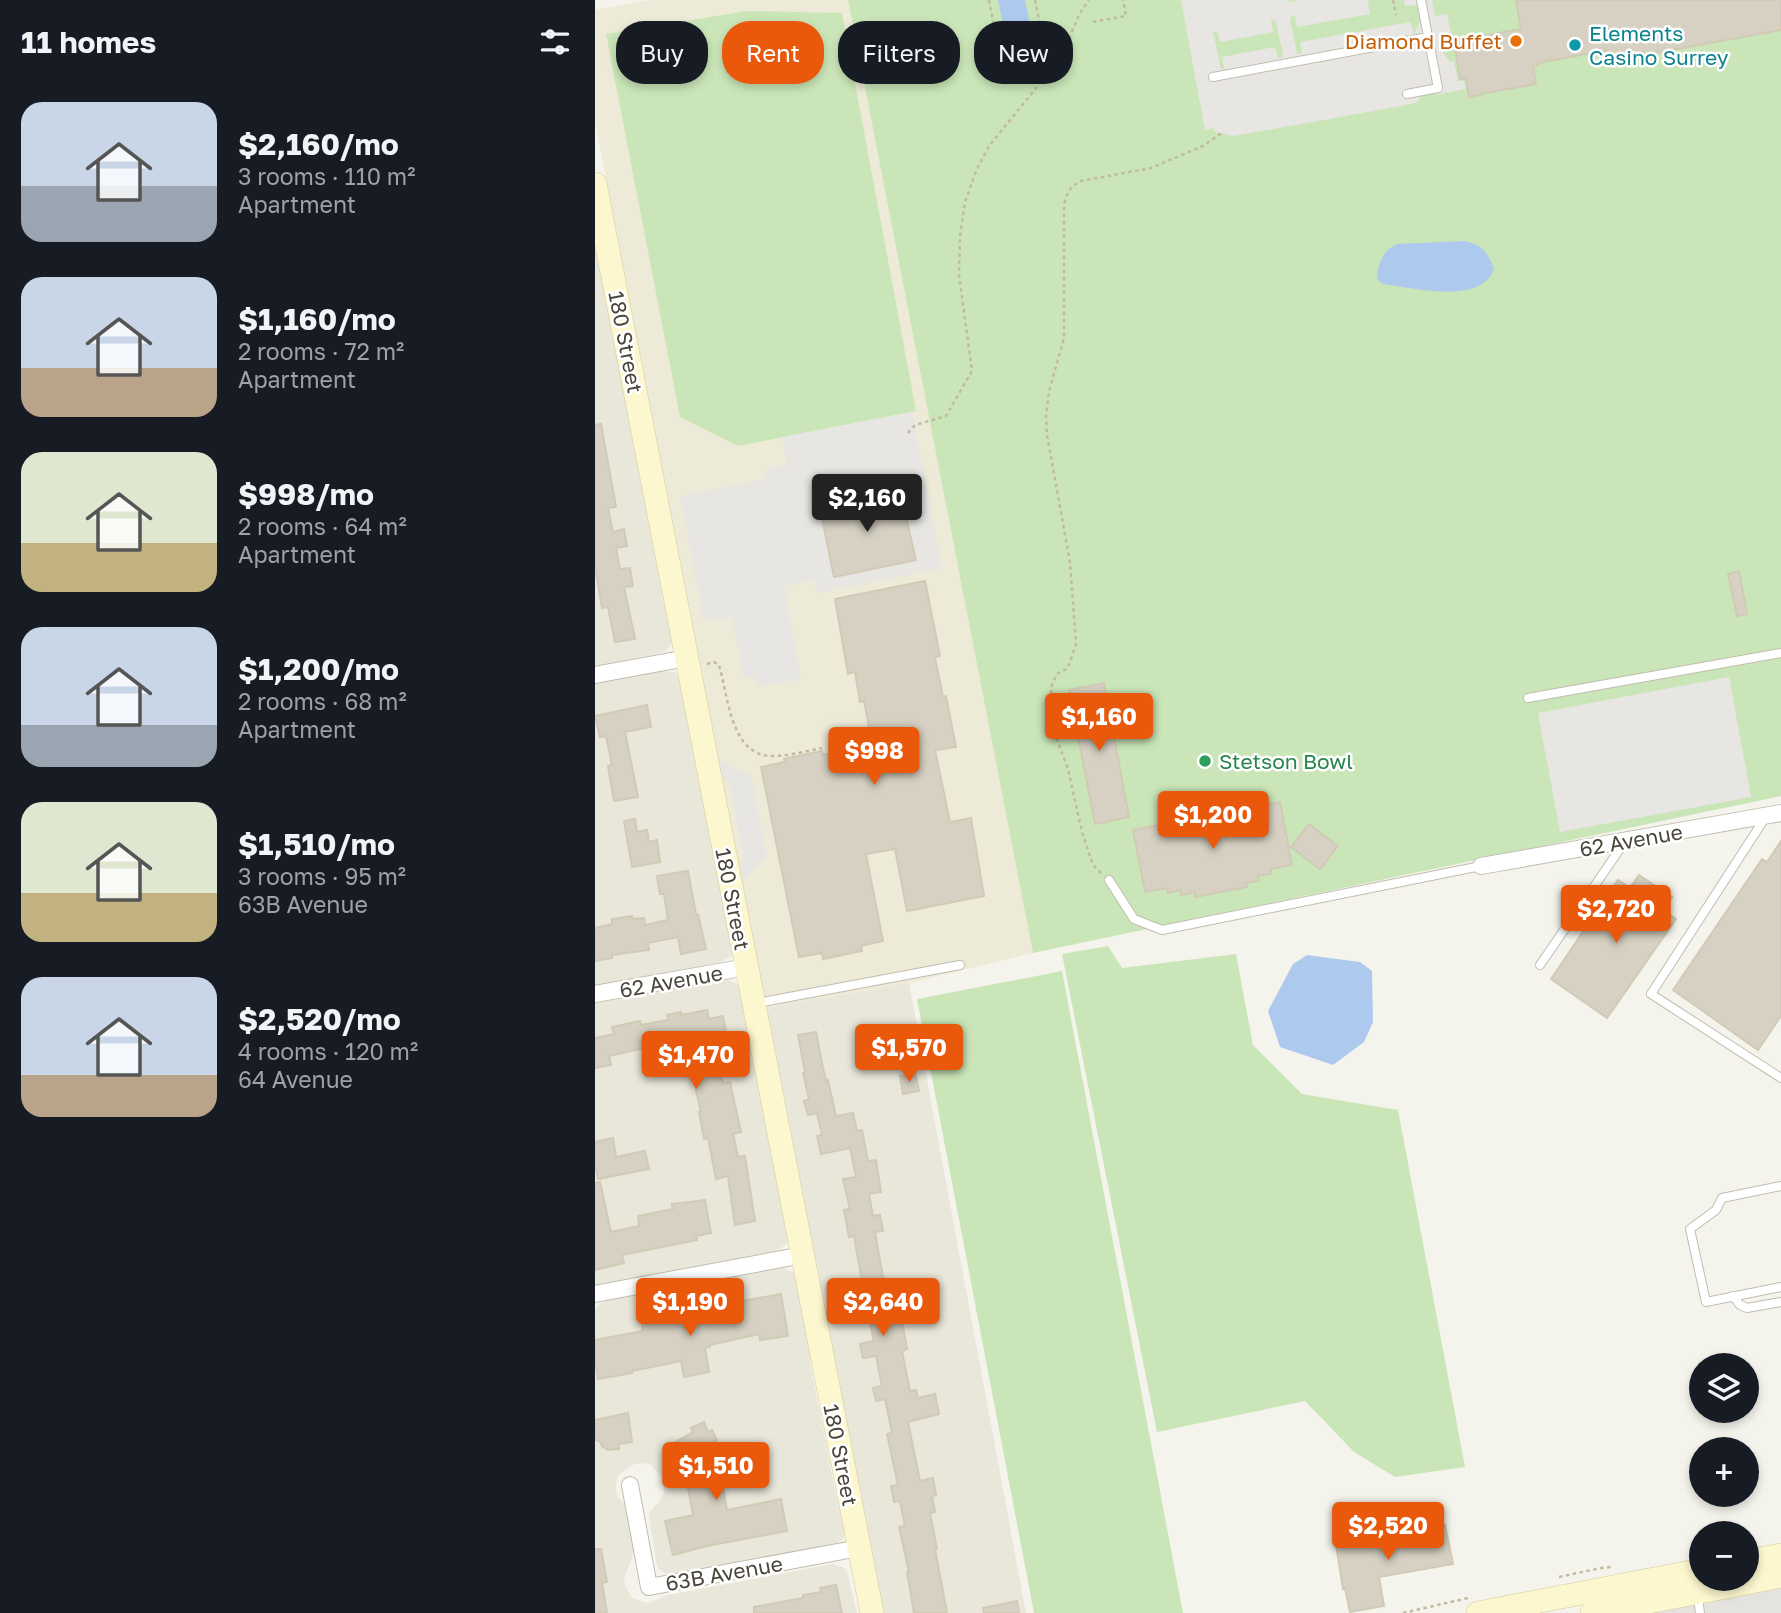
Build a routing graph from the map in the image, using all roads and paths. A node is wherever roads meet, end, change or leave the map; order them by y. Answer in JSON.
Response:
{"nodes":[{"id":1,"x":989,"y":0,"type":"edge"},
{"id":2,"x":1035,"y":0,"type":"edge"},
{"id":3,"x":1089,"y":0,"type":"edge"},
{"id":4,"x":1123,"y":0,"type":"edge"},
{"id":5,"x":1393,"y":0,"type":"edge"},
{"id":6,"x":1421,"y":0,"type":"edge"},
{"id":7,"x":1396,"y":15,"type":"dead end"},
{"id":8,"x":993,"y":21,"type":"edge"},
{"id":9,"x":1039,"y":21,"type":"edge"},
{"id":10,"x":1094,"y":22,"type":"dead end"},
{"id":11,"x":1073,"y":29,"type":"edge"},
{"id":12,"x":1428,"y":37,"type":"junction"},
{"id":13,"x":1213,"y":77,"type":"dead end"},
{"id":14,"x":1038,"y":84,"type":"edge"},
{"id":15,"x":1407,"y":94,"type":"dead end"},
{"id":16,"x":1223,"y":132,"type":"dead end"},
{"id":17,"x":595,"y":184,"type":"edge"},
{"id":18,"x":908,"y":433,"type":"dead end"},
{"id":19,"x":1781,"y":653,"type":"edge"},
{"id":20,"x":695,"y":663,"type":"junction"},
{"id":21,"x":595,"y":675,"type":"edge"},
{"id":22,"x":1528,"y":698,"type":"dead end"},
{"id":23,"x":822,"y":748,"type":"dead end"},
{"id":24,"x":1774,"y":814,"type":"edge"},
{"id":25,"x":1626,"y":841,"type":"junction"},
{"id":26,"x":1481,"y":866,"type":"joint"},
{"id":27,"x":1109,"y":880,"type":"joint"},
{"id":28,"x":960,"y":965,"type":"dead end"},
{"id":29,"x":1540,"y":965,"type":"dead end"},
{"id":30,"x":747,"y":967,"type":"junction"},
{"id":31,"x":595,"y":994,"type":"edge"},
{"id":32,"x":754,"y":1004,"type":"junction"},
{"id":33,"x":1781,"y":1078,"type":"edge"},
{"id":34,"x":1781,"y":1186,"type":"edge"},
{"id":35,"x":803,"y":1255,"type":"junction"},
{"id":36,"x":1781,"y":1287,"type":"edge"},
{"id":37,"x":595,"y":1294,"type":"edge"},
{"id":38,"x":1733,"y":1296,"type":"junction"},
{"id":39,"x":1781,"y":1302,"type":"edge"},
{"id":40,"x":630,"y":1485,"type":"dead end"},
{"id":41,"x":859,"y":1548,"type":"junction"},
{"id":42,"x":1781,"y":1555,"type":"edge"},
{"id":43,"x":1759,"y":1559,"type":"edge"},
{"id":44,"x":1689,"y":1572,"type":"edge"},
{"id":45,"x":1781,"y":1576,"type":"edge"},
{"id":46,"x":872,"y":1613,"type":"edge"},
{"id":47,"x":1478,"y":1613,"type":"edge"},
{"id":48,"x":1592,"y":1613,"type":"edge"}],
"edges":[{"from":1,"to":8,"type":"path"},
{"from":2,"to":9,"type":"path"},
{"from":3,"to":11,"type":"path"},
{"from":4,"to":10,"type":"path"},
{"from":5,"to":7,"type":"path"},
{"from":6,"to":12,"type":"lane"},
{"from":12,"to":13,"type":"lane"},
{"from":12,"to":15,"type":"lane"},
{"from":14,"to":18,"type":"path"},
{"from":16,"to":27,"type":"path"},
{"from":17,"to":20,"type":"street","name":"180 Street"},
{"from":19,"to":22,"type":"lane"},
{"from":20,"to":21,"type":"street"},
{"from":20,"to":23,"type":"path"},
{"from":20,"to":30,"type":"street","name":"180 Street"},
{"from":24,"to":25,"type":"street","name":"62 Avenue"},
{"from":24,"to":33,"type":"lane"},
{"from":25,"to":26,"type":"street","name":"62 Avenue"},
{"from":25,"to":29,"type":"lane"},
{"from":26,"to":27,"type":"lane"},
{"from":28,"to":32,"type":"lane"},
{"from":30,"to":31,"type":"street","name":"62 Avenue"},
{"from":30,"to":32,"type":"street","name":"180 Street"},
{"from":32,"to":35,"type":"street","name":"180 Street"},
{"from":34,"to":38,"type":"lane"},
{"from":35,"to":37,"type":"street"},
{"from":35,"to":41,"type":"street","name":"180 Street"},
{"from":36,"to":38,"type":"lane"},
{"from":38,"to":39,"type":"lane"},
{"from":40,"to":41,"type":"street","name":"63B Avenue"},
{"from":41,"to":46,"type":"street","name":"180 Street"},
{"from":42,"to":43,"type":"street"},
{"from":44,"to":47,"type":"street"},
{"from":45,"to":48,"type":"street"}]}
